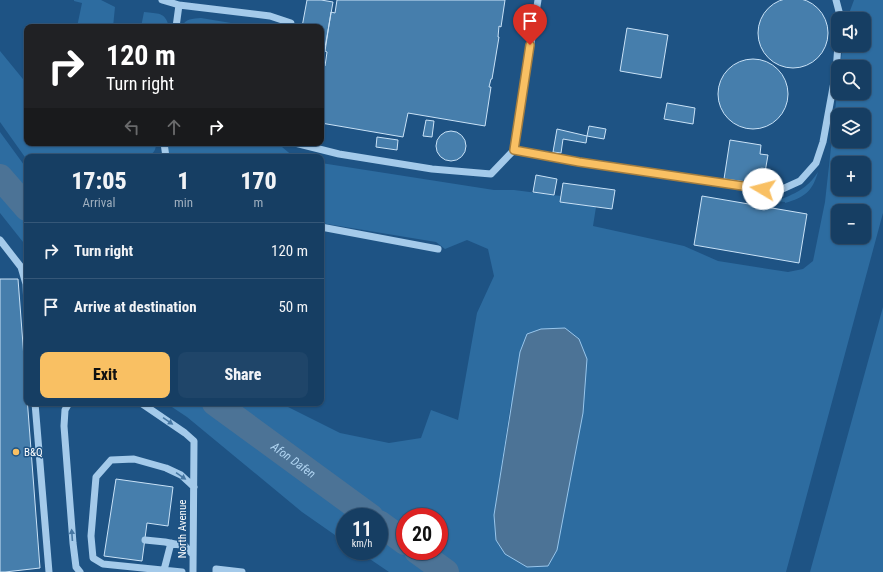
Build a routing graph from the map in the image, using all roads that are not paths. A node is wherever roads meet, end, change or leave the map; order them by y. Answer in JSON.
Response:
{"nodes":[{"id":1,"x":162,"y":0,"type":"edge"},
{"id":2,"x":538,"y":0,"type":"edge"},
{"id":3,"x":836,"y":0,"type":"edge"},
{"id":4,"x":179,"y":5,"type":"junction"},
{"id":5,"x":839,"y":12,"type":"edge"},
{"id":6,"x":176,"y":24,"type":"edge"},
{"id":7,"x":291,"y":24,"type":"edge"},
{"id":8,"x":837,"y":52,"type":"edge"},
{"id":9,"x":307,"y":146,"type":"edge"},
{"id":10,"x":514,"y":150,"type":"junction"},
{"id":11,"x":324,"y":228,"type":"edge"},
{"id":12,"x":0,"y":240,"type":"edge"},
{"id":13,"x":438,"y":249,"type":"dead end"},
{"id":14,"x":24,"y":277,"type":"edge"},
{"id":15,"x":34,"y":406,"type":"edge"},
{"id":16,"x":67,"y":406,"type":"edge"},
{"id":17,"x":145,"y":406,"type":"edge"},
{"id":18,"x":194,"y":487,"type":"junction"},
{"id":19,"x":145,"y":540,"type":"dead end"},
{"id":20,"x":171,"y":543,"type":"junction"},
{"id":21,"x":193,"y":555,"type":"junction"},
{"id":22,"x":164,"y":570,"type":"junction"},
{"id":23,"x":49,"y":572,"type":"edge"},
{"id":24,"x":80,"y":572,"type":"edge"},
{"id":25,"x":182,"y":572,"type":"edge"},
{"id":26,"x":193,"y":572,"type":"edge"},
{"id":27,"x":216,"y":572,"type":"edge"},
{"id":28,"x":242,"y":572,"type":"edge"}],
"edges":[{"from":1,"to":4,"type":"street"},
{"from":2,"to":10,"type":"street"},
{"from":3,"to":5,"type":"street"},
{"from":4,"to":6,"type":"street"},
{"from":4,"to":7,"type":"street"},
{"from":8,"to":10,"type":"street"},
{"from":9,"to":10,"type":"street"},
{"from":11,"to":13,"type":"street"},
{"from":12,"to":14,"type":"street"},
{"from":15,"to":23,"type":"street"},
{"from":24,"to":16,"type":"street","one_way":true},
{"from":17,"to":18,"type":"street","name":"North Avenue","one_way":true},
{"from":18,"to":21,"type":"street","name":"North Avenue"},
{"from":22,"to":18,"type":"street","one_way":true},
{"from":19,"to":20,"type":"street"},
{"from":20,"to":21,"type":"street"},
{"from":20,"to":22,"type":"street"},
{"from":21,"to":26,"type":"street","name":"North Avenue"},
{"from":22,"to":25,"type":"street"},
{"from":27,"to":28,"type":"street"}]}
